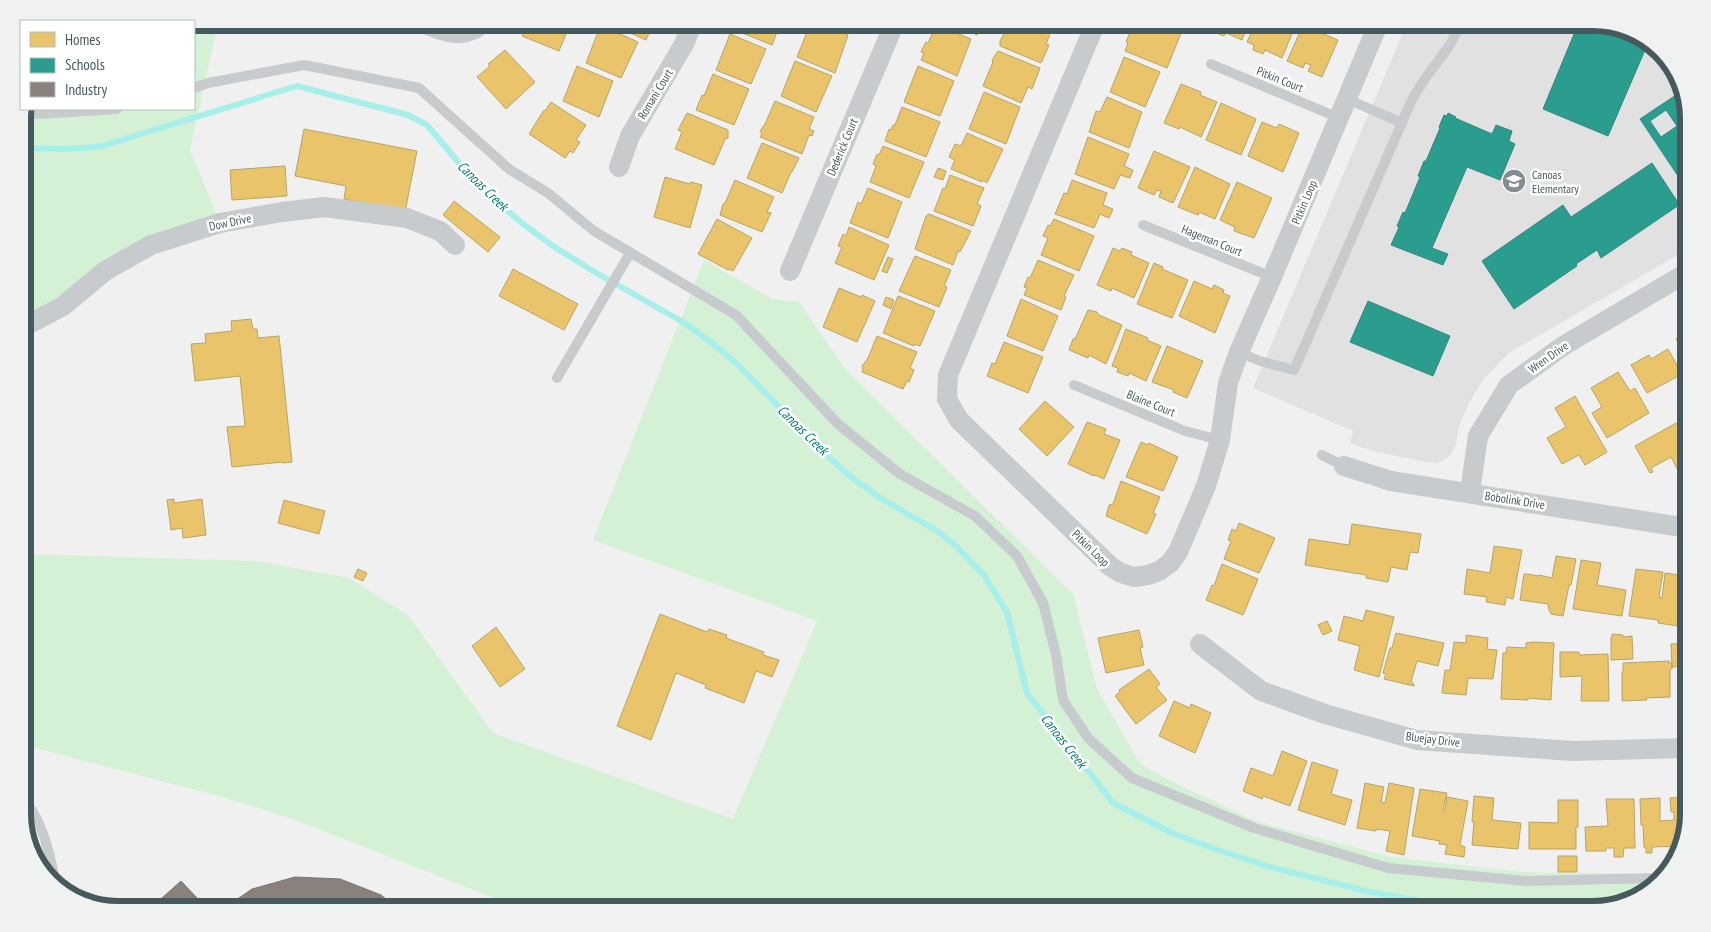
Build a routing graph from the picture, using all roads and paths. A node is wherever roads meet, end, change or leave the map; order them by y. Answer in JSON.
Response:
{"nodes":[{"id":1,"x":441,"y":31,"type":"edge"},
{"id":2,"x":472,"y":31,"type":"edge"},
{"id":3,"x":689,"y":31,"type":"edge"},
{"id":4,"x":891,"y":31,"type":"edge"},
{"id":5,"x":1092,"y":31,"type":"edge"},
{"id":6,"x":1375,"y":31,"type":"edge"},
{"id":7,"x":1457,"y":31,"type":"edge"},
{"id":8,"x":1211,"y":64,"type":"dead end"},
{"id":9,"x":195,"y":88,"type":"edge"},
{"id":10,"x":1347,"y":99,"type":"junction"},
{"id":11,"x":101,"y":110,"type":"edge"},
{"id":12,"x":31,"y":114,"type":"edge"},
{"id":13,"x":1339,"y":118,"type":"junction"},
{"id":14,"x":1402,"y":123,"type":"junction"},
{"id":15,"x":619,"y":167,"type":"dead end"},
{"id":16,"x":1142,"y":225,"type":"dead end"},
{"id":17,"x":454,"y":245,"type":"dead end"},
{"id":18,"x":629,"y":256,"type":"junction"},
{"id":19,"x":790,"y":271,"type":"dead end"},
{"id":20,"x":1272,"y":277,"type":"junction"},
{"id":21,"x":1680,"y":277,"type":"edge"},
{"id":22,"x":31,"y":322,"type":"edge"},
{"id":23,"x":1239,"y":352,"type":"junction"},
{"id":24,"x":557,"y":378,"type":"dead end"},
{"id":25,"x":1074,"y":385,"type":"dead end"},
{"id":26,"x":1220,"y":440,"type":"junction"},
{"id":27,"x":1322,"y":455,"type":"dead end"},
{"id":28,"x":1344,"y":466,"type":"joint"},
{"id":29,"x":1470,"y":492,"type":"junction"},
{"id":30,"x":1680,"y":527,"type":"edge"},
{"id":31,"x":1200,"y":644,"type":"dead end"},
{"id":32,"x":1680,"y":748,"type":"edge"},
{"id":33,"x":31,"y":807,"type":"edge"},
{"id":34,"x":52,"y":870,"type":"edge"},
{"id":35,"x":1651,"y":878,"type":"edge"}],
"edges":[{"from":1,"to":2,"type":"street"},
{"from":3,"to":15,"type":"street","name":"Romani Court"},
{"from":4,"to":19,"type":"street","name":"Dederick Court"},
{"from":5,"to":26,"type":"street","name":"Pitkin Loop"},
{"from":6,"to":10,"type":"street","name":"Pitkin Loop"},
{"from":7,"to":14,"type":"lane"},
{"from":8,"to":13,"type":"lane","name":"Pitkin Court"},
{"from":9,"to":18,"type":"lane"},
{"from":10,"to":13,"type":"street","name":"Pitkin Loop"},
{"from":10,"to":14,"type":"lane"},
{"from":11,"to":12,"type":"lane"},
{"from":13,"to":20,"type":"street","name":"Pitkin Loop"},
{"from":14,"to":23,"type":"lane"},
{"from":16,"to":20,"type":"lane","name":"Hageman Court"},
{"from":17,"to":22,"type":"street","name":"Dow Drive"},
{"from":18,"to":24,"type":"lane"},
{"from":18,"to":35,"type":"lane"},
{"from":20,"to":23,"type":"street","name":"Pitkin Loop"},
{"from":21,"to":29,"type":"street","name":"Wren Drive"},
{"from":23,"to":26,"type":"street","name":"Pitkin Loop"},
{"from":25,"to":26,"type":"lane","name":"Blaine Court"},
{"from":27,"to":28,"type":"lane"},
{"from":28,"to":29,"type":"street","name":"Bobolink Drive"},
{"from":29,"to":30,"type":"street","name":"Bobolink Drive"},
{"from":31,"to":32,"type":"street","name":"Bluejay Drive"},
{"from":33,"to":34,"type":"lane"}]}
